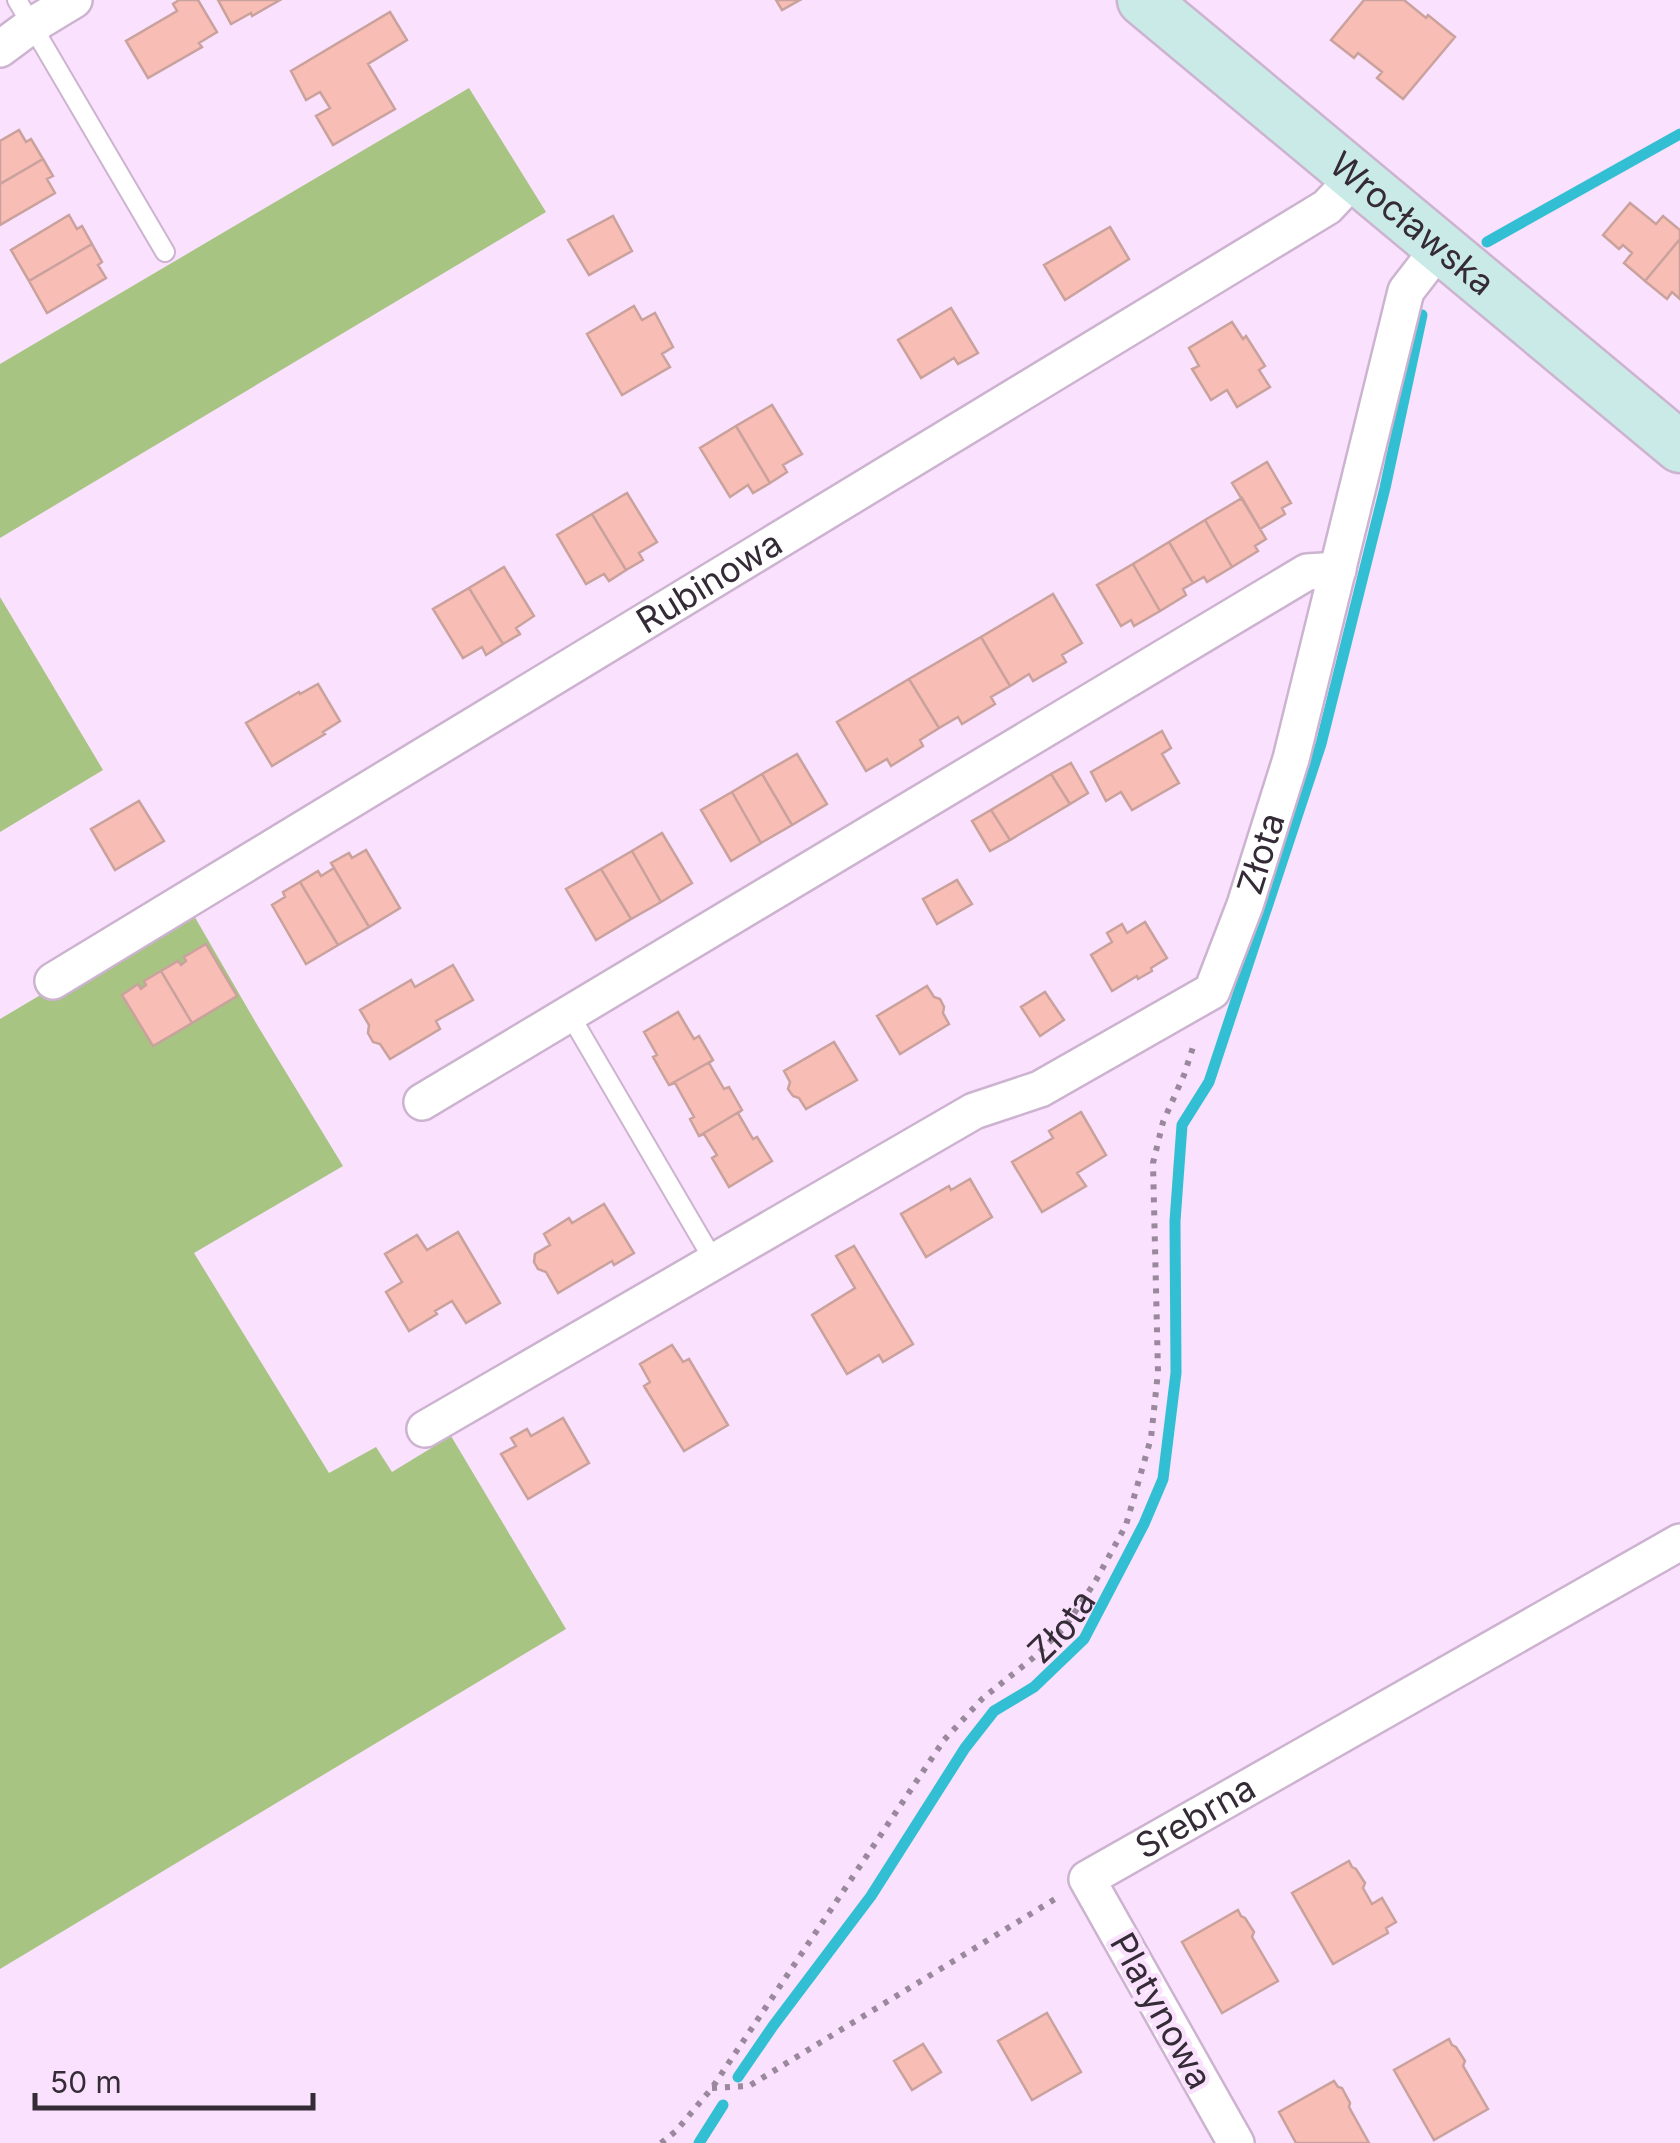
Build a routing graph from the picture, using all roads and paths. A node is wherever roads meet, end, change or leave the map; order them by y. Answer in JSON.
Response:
{"nodes":[{"id":1,"x":74,"y":0,"type":"edge"},
{"id":2,"x":1144,"y":0,"type":"edge"},
{"id":3,"x":24,"y":13,"type":"edge"},
{"id":4,"x":0,"y":50,"type":"edge"},
{"id":5,"x":1356,"y":176,"type":"junction"},
{"id":6,"x":1440,"y":247,"type":"junction"},
{"id":7,"x":165,"y":252,"type":"dead end"},
{"id":8,"x":1680,"y":447,"type":"edge"},
{"id":9,"x":1338,"y":570,"type":"junction"},
{"id":10,"x":53,"y":980,"type":"dead end"},
{"id":11,"x":570,"y":1015,"type":"junction"},
{"id":12,"x":1184,"y":1075,"type":"dead end"},
{"id":13,"x":422,"y":1102,"type":"dead end"},
{"id":14,"x":714,"y":1262,"type":"junction"},
{"id":15,"x":425,"y":1429,"type":"dead end"},
{"id":16,"x":1680,"y":1542,"type":"edge"},
{"id":17,"x":1087,"y":1879,"type":"junction"},
{"id":18,"x":712,"y":2088,"type":"junction"},
{"id":19,"x":661,"y":2143,"type":"edge"},
{"id":20,"x":1236,"y":2143,"type":"edge"}],
"edges":[{"from":1,"to":3,"type":"street"},
{"from":2,"to":5,"type":"street","name":"Wrocławska"},
{"from":3,"to":4,"type":"street"},
{"from":3,"to":7,"type":"lane"},
{"from":5,"to":6,"type":"street","name":"Wrocławska"},
{"from":5,"to":10,"type":"street","name":"Rubinowa"},
{"from":6,"to":8,"type":"street","name":"Wrocławska"},
{"from":6,"to":9,"type":"street","name":"Złota"},
{"from":9,"to":11,"type":"street"},
{"from":9,"to":14,"type":"street","name":"Złota"},
{"from":11,"to":13,"type":"street"},
{"from":11,"to":14,"type":"lane"},
{"from":12,"to":18,"type":"path","name":"Złota"},
{"from":14,"to":15,"type":"street","name":"Złota"},
{"from":16,"to":17,"type":"street","name":"Srebrna"},
{"from":17,"to":18,"type":"path"},
{"from":17,"to":20,"type":"street","name":"Platynowa"},
{"from":18,"to":19,"type":"path","name":"Złota"}]}
